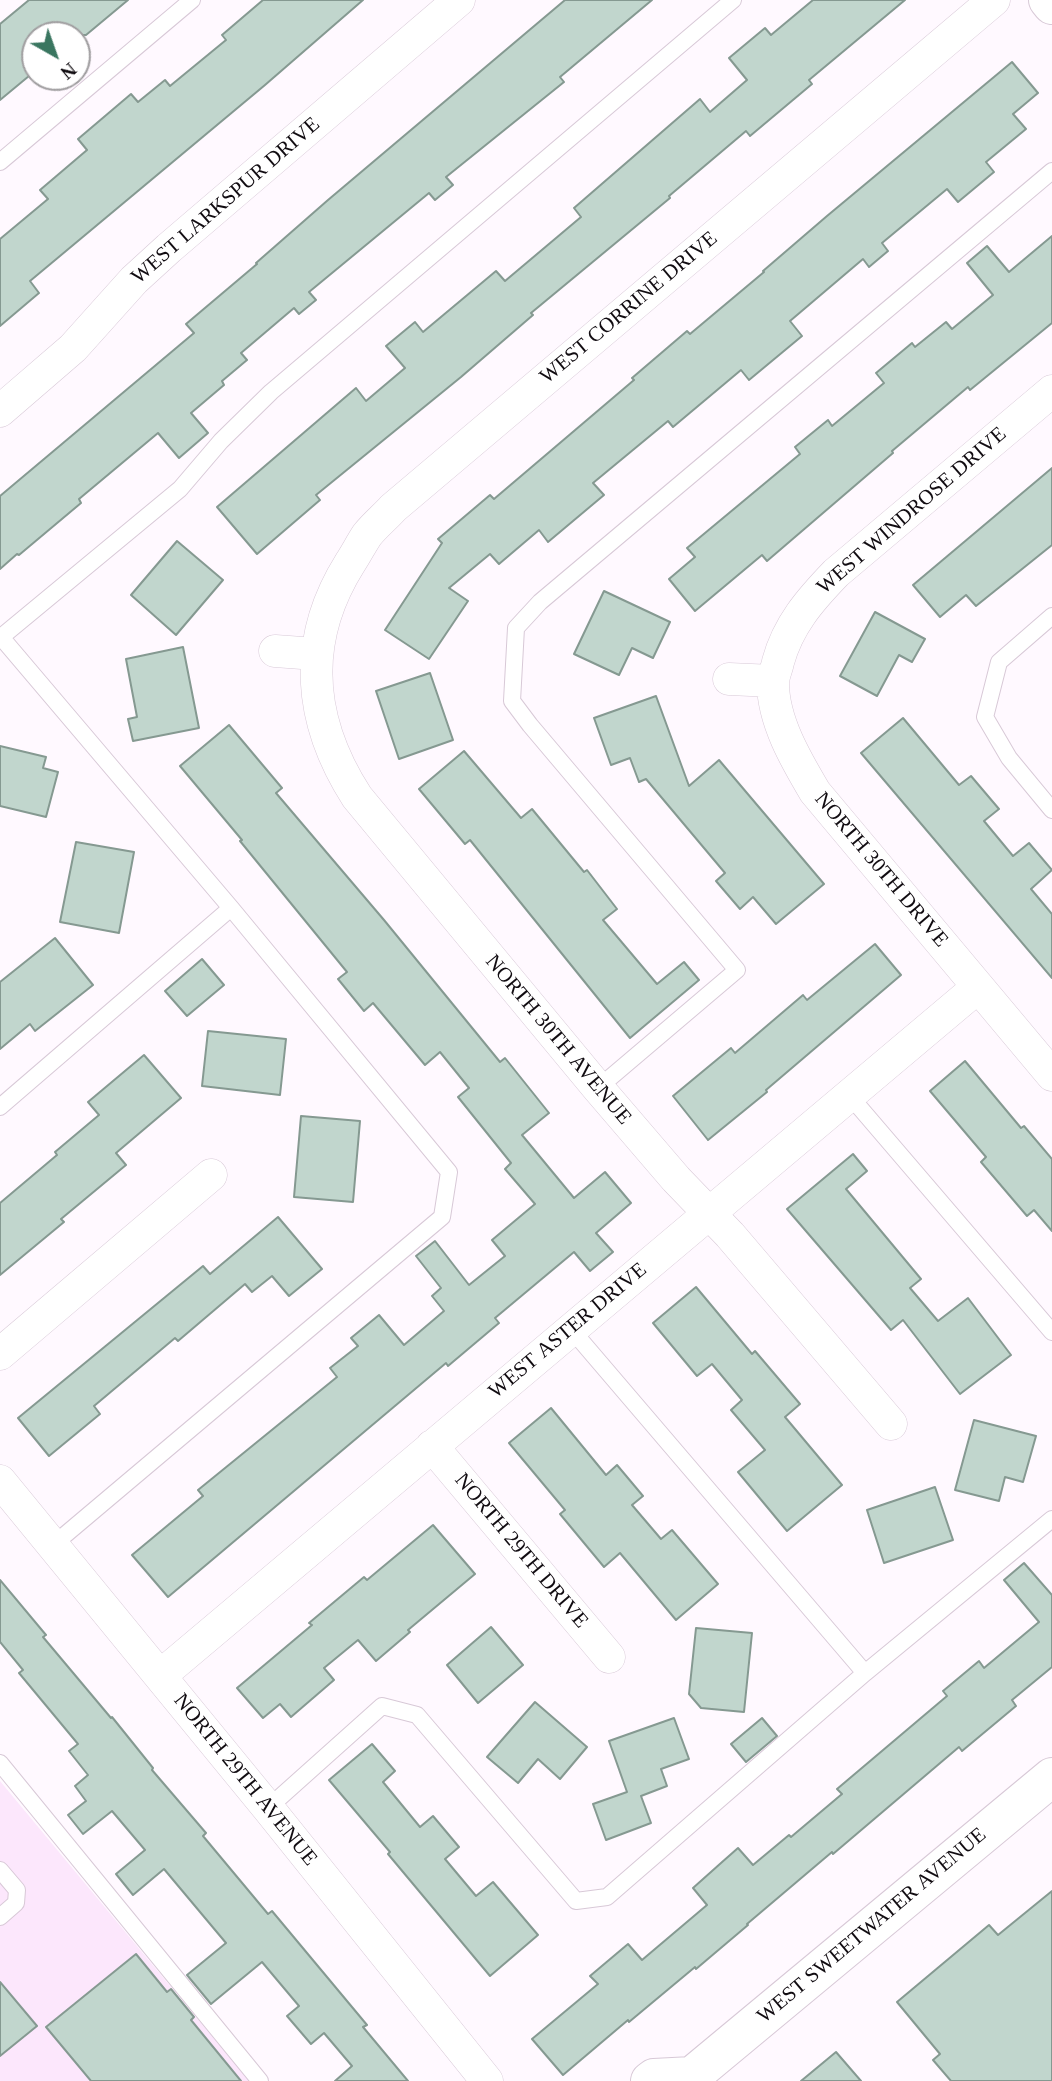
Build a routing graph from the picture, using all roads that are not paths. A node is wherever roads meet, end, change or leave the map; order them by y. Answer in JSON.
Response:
{"nodes":[{"id":1,"x":192,"y":0,"type":"edge"},
{"id":2,"x":459,"y":0,"type":"edge"},
{"id":3,"x":733,"y":0,"type":"edge"},
{"id":4,"x":993,"y":0,"type":"edge"},
{"id":5,"x":1048,"y":0,"type":"edge"},
{"id":6,"x":1052,"y":5,"type":"edge"},
{"id":7,"x":0,"y":162,"type":"edge"},
{"id":8,"x":1052,"y":171,"type":"edge"},
{"id":9,"x":1052,"y":391,"type":"edge"},
{"id":10,"x":0,"y":411,"type":"edge"},
{"id":11,"x":1052,"y":617,"type":"edge"},
{"id":12,"x":1,"y":637,"type":"edge"},
{"id":13,"x":275,"y":651,"type":"dead end"},
{"id":14,"x":316,"y":654,"type":"junction"},
{"id":15,"x":729,"y":680,"type":"dead end"},
{"id":16,"x":773,"y":681,"type":"junction"},
{"id":17,"x":1052,"y":810,"type":"edge"},
{"id":18,"x":231,"y":908,"type":"junction"},
{"id":19,"x":978,"y":987,"type":"junction"},
{"id":20,"x":1052,"y":1074,"type":"edge"},
{"id":21,"x":598,"y":1088,"type":"junction"},
{"id":22,"x":849,"y":1095,"type":"junction"},
{"id":23,"x":0,"y":1107,"type":"edge"},
{"id":24,"x":211,"y":1175,"type":"dead end"},
{"id":25,"x":709,"y":1213,"type":"junction"},
{"id":26,"x":571,"y":1329,"type":"junction"},
{"id":27,"x":1052,"y":1332,"type":"edge"},
{"id":28,"x":0,"y":1354,"type":"edge"},
{"id":29,"x":891,"y":1424,"type":"dead end"},
{"id":30,"x":432,"y":1446,"type":"junction"},
{"id":31,"x":0,"y":1481,"type":"edge"},
{"id":32,"x":1052,"y":1519,"type":"edge"},
{"id":33,"x":53,"y":1545,"type":"junction"},
{"id":34,"x":610,"y":1657,"type":"dead end"},
{"id":35,"x":865,"y":1674,"type":"junction"},
{"id":36,"x":160,"y":1676,"type":"junction"},
{"id":37,"x":0,"y":1763,"type":"edge"},
{"id":38,"x":1052,"y":1777,"type":"edge"},
{"id":39,"x":268,"y":1808,"type":"junction"},
{"id":40,"x":0,"y":1870,"type":"edge"},
{"id":41,"x":0,"y":1917,"type":"edge"},
{"id":42,"x":689,"y":2079,"type":"edge"},
{"id":43,"x":260,"y":2081,"type":"edge"},
{"id":44,"x":487,"y":2081,"type":"edge"},
{"id":45,"x":650,"y":2081,"type":"edge"}],
"edges":[{"from":1,"to":7,"type":"lane"},
{"from":2,"to":10,"type":"street","name":"WEST LARKSPUR DRIVE"},
{"from":3,"to":12,"type":"lane"},
{"from":4,"to":14,"type":"street","name":"WEST CORRINE DRIVE"},
{"from":5,"to":6,"type":"street"},
{"from":8,"to":21,"type":"lane"},
{"from":9,"to":16,"type":"street","name":"WEST WINDROSE DRIVE"},
{"from":11,"to":17,"type":"lane"},
{"from":12,"to":18,"type":"lane"},
{"from":13,"to":14,"type":"street"},
{"from":14,"to":21,"type":"street","name":"NORTH 30TH AVENUE"},
{"from":15,"to":16,"type":"street"},
{"from":16,"to":19,"type":"street","name":"NORTH 30TH DRIVE"},
{"from":18,"to":23,"type":"lane"},
{"from":18,"to":33,"type":"lane"},
{"from":19,"to":20,"type":"street","name":"NORTH 30TH DRIVE"},
{"from":19,"to":22,"type":"street","name":"WEST ASTER DRIVE"},
{"from":21,"to":25,"type":"street","name":"NORTH 30TH AVENUE"},
{"from":22,"to":25,"type":"street","name":"WEST ASTER DRIVE"},
{"from":22,"to":27,"type":"lane"},
{"from":24,"to":28,"type":"street"},
{"from":25,"to":26,"type":"street","name":"WEST ASTER DRIVE"},
{"from":25,"to":29,"type":"street","name":"NORTH 30TH AVENUE"},
{"from":26,"to":30,"type":"street","name":"WEST ASTER DRIVE"},
{"from":26,"to":35,"type":"lane"},
{"from":30,"to":34,"type":"street","name":"NORTH 29TH DRIVE"},
{"from":30,"to":36,"type":"street","name":"WEST ASTER DRIVE"},
{"from":31,"to":33,"type":"street","name":"NORTH 29TH AVENUE"},
{"from":32,"to":35,"type":"lane"},
{"from":33,"to":36,"type":"street","name":"NORTH 29TH AVENUE"},
{"from":35,"to":39,"type":"lane"},
{"from":36,"to":39,"type":"street","name":"NORTH 29TH AVENUE"},
{"from":37,"to":43,"type":"lane"},
{"from":38,"to":42,"type":"street","name":"WEST SWEETWATER AVENUE"},
{"from":39,"to":44,"type":"street","name":"NORTH 29TH AVENUE"},
{"from":40,"to":41,"type":"lane"},
{"from":42,"to":45,"type":"street","name":"WEST SWEETWATER AVENUE"}]}
